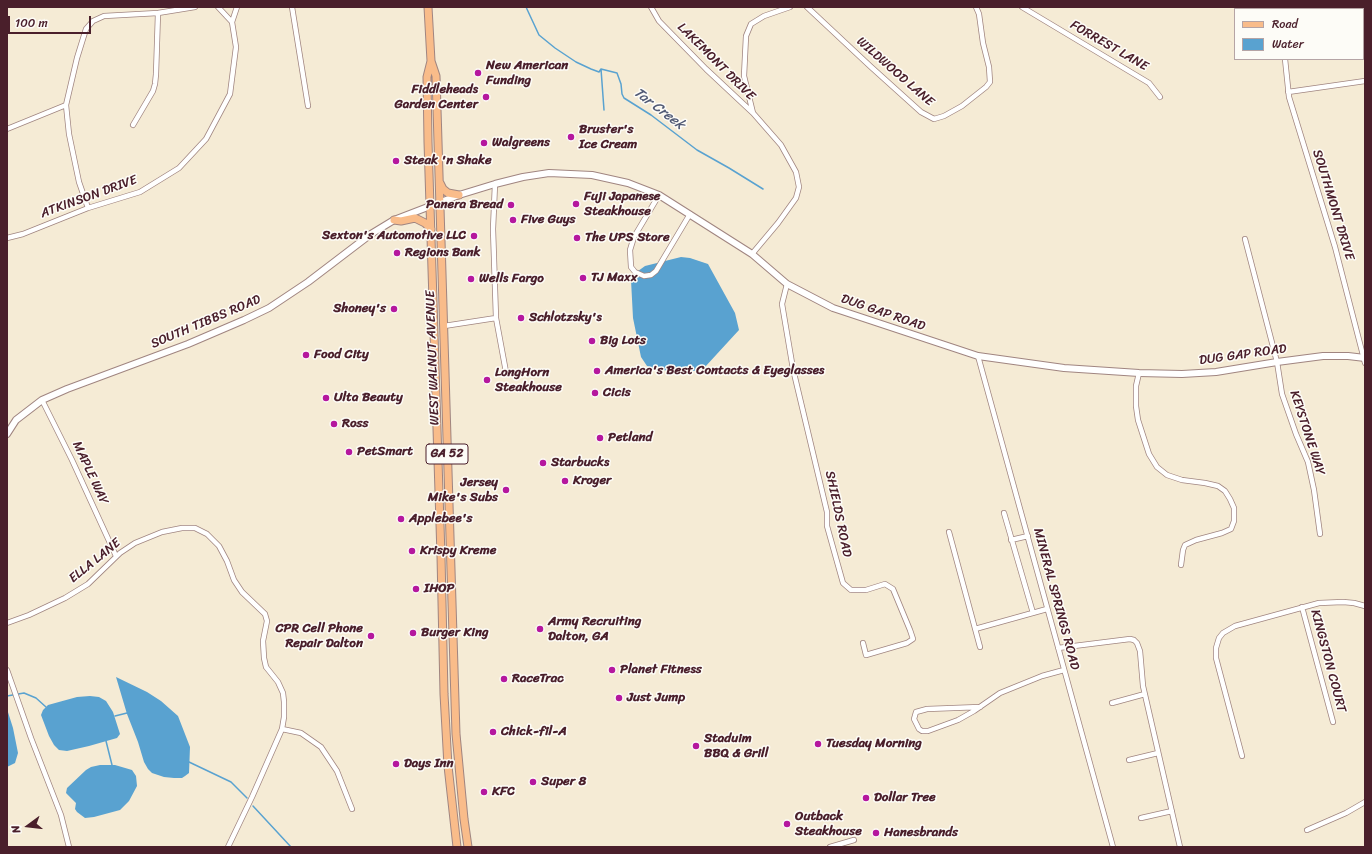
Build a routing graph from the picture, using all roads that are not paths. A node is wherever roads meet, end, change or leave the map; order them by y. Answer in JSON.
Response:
{"nodes":[{"id":1,"x":195,"y":7,"type":"edge"},
{"id":2,"x":218,"y":7,"type":"edge"},
{"id":3,"x":237,"y":7,"type":"edge"},
{"id":4,"x":292,"y":7,"type":"edge"},
{"id":5,"x":428,"y":7,"type":"edge"},
{"id":6,"x":651,"y":7,"type":"edge"},
{"id":7,"x":790,"y":7,"type":"edge"},
{"id":8,"x":807,"y":7,"type":"edge"},
{"id":9,"x":976,"y":7,"type":"edge"},
{"id":10,"x":1022,"y":7,"type":"edge"},
{"id":11,"x":158,"y":13,"type":"junction"},
{"id":12,"x":232,"y":22,"type":"junction"},
{"id":13,"x":1285,"y":60,"type":"edge"},
{"id":14,"x":431,"y":61,"type":"junction"},
{"id":15,"x":1365,"y":82,"type":"edge"},
{"id":16,"x":1288,"y":92,"type":"junction"},
{"id":17,"x":1160,"y":96,"type":"dead end"},
{"id":18,"x":66,"y":105,"type":"junction"},
{"id":19,"x":308,"y":106,"type":"dead end"},
{"id":20,"x":753,"y":113,"type":"junction"},
{"id":21,"x":133,"y":125,"type":"dead end"},
{"id":22,"x":7,"y":129,"type":"edge"},
{"id":23,"x":439,"y":182,"type":"junction"},
{"id":24,"x":495,"y":184,"type":"junction"},
{"id":25,"x":459,"y":195,"type":"junction"},
{"id":26,"x":659,"y":195,"type":"junction"},
{"id":27,"x":440,"y":202,"type":"junction"},
{"id":28,"x":430,"y":206,"type":"junction"},
{"id":29,"x":88,"y":208,"type":"junction"},
{"id":30,"x":690,"y":214,"type":"junction"},
{"id":31,"x":394,"y":220,"type":"junction"},
{"id":32,"x":431,"y":228,"type":"junction"},
{"id":33,"x":7,"y":238,"type":"edge"},
{"id":34,"x":1245,"y":239,"type":"dead end"},
{"id":35,"x":752,"y":254,"type":"junction"},
{"id":36,"x":787,"y":284,"type":"junction"},
{"id":37,"x":496,"y":318,"type":"junction"},
{"id":38,"x":444,"y":326,"type":"junction"},
{"id":39,"x":978,"y":356,"type":"junction"},
{"id":40,"x":1365,"y":360,"type":"edge"},
{"id":41,"x":1277,"y":362,"type":"junction"},
{"id":42,"x":506,"y":372,"type":"dead end"},
{"id":43,"x":1139,"y":373,"type":"junction"},
{"id":44,"x":42,"y":400,"type":"junction"},
{"id":45,"x":7,"y":434,"type":"edge"},
{"id":46,"x":1004,"y":513,"type":"dead end"},
{"id":47,"x":949,"y":532,"type":"dead end"},
{"id":48,"x":1320,"y":534,"type":"dead end"},
{"id":49,"x":1028,"y":536,"type":"junction"},
{"id":50,"x":1012,"y":540,"type":"junction"},
{"id":51,"x":116,"y":556,"type":"junction"},
{"id":52,"x":1181,"y":565,"type":"dead end"},
{"id":53,"x":1365,"y":606,"type":"edge"},
{"id":54,"x":1302,"y":607,"type":"junction"},
{"id":55,"x":1048,"y":609,"type":"junction"},
{"id":56,"x":1033,"y":613,"type":"junction"},
{"id":57,"x":7,"y":623,"type":"edge"},
{"id":58,"x":975,"y":629,"type":"junction"},
{"id":59,"x":863,"y":643,"type":"dead end"},
{"id":60,"x":980,"y":647,"type":"dead end"},
{"id":61,"x":1058,"y":648,"type":"junction"},
{"id":62,"x":7,"y":670,"type":"edge"},
{"id":63,"x":1064,"y":670,"type":"junction"},
{"id":64,"x":1144,"y":694,"type":"junction"},
{"id":65,"x":1112,"y":703,"type":"dead end"},
{"id":66,"x":980,"y":707,"type":"junction"},
{"id":67,"x":455,"y":717,"type":"junction"},
{"id":68,"x":445,"y":719,"type":"junction"},
{"id":69,"x":1334,"y":722,"type":"dead end"},
{"id":70,"x":282,"y":729,"type":"junction"},
{"id":71,"x":1158,"y":753,"type":"junction"},
{"id":72,"x":1242,"y":756,"type":"dead end"},
{"id":73,"x":1129,"y":760,"type":"dead end"},
{"id":74,"x":1365,"y":802,"type":"edge"},
{"id":75,"x":352,"y":809,"type":"dead end"},
{"id":76,"x":1172,"y":811,"type":"junction"},
{"id":77,"x":1141,"y":818,"type":"dead end"},
{"id":78,"x":1307,"y":830,"type":"dead end"},
{"id":79,"x":854,"y":840,"type":"dead end"},
{"id":80,"x":69,"y":847,"type":"edge"},
{"id":81,"x":228,"y":847,"type":"edge"},
{"id":82,"x":457,"y":847,"type":"edge"},
{"id":83,"x":468,"y":847,"type":"edge"},
{"id":84,"x":830,"y":847,"type":"edge"},
{"id":85,"x":1113,"y":847,"type":"edge"},
{"id":86,"x":1180,"y":847,"type":"edge"}],
"edges":[{"from":1,"to":11,"type":"street"},
{"from":2,"to":12,"type":"street"},
{"from":3,"to":12,"type":"street","name":"ATKINSON DRIVE"},
{"from":4,"to":19,"type":"street"},
{"from":5,"to":14,"type":"main road","name":"WEST WALNUT AVENUE","number":"GA 52"},
{"from":6,"to":20,"type":"street","name":"LAKEMONT DRIVE"},
{"from":7,"to":20,"type":"street"},
{"from":8,"to":9,"type":"street","name":"WILDWOOD LANE"},
{"from":10,"to":17,"type":"street","name":"FORREST LANE"},
{"from":11,"to":18,"type":"street"},
{"from":11,"to":21,"type":"street"},
{"from":12,"to":29,"type":"street","name":"ATKINSON DRIVE"},
{"from":13,"to":16,"type":"street","name":"SOUTHMONT DRIVE"},
{"from":14,"to":23,"type":"main road","name":"WEST WALNUT AVENUE","number":"GA 52"},
{"from":14,"to":28,"type":"main road","name":"WEST WALNUT AVENUE","number":"GA 52"},
{"from":15,"to":16,"type":"street"},
{"from":16,"to":40,"type":"street","name":"SOUTHMONT DRIVE"},
{"from":18,"to":22,"type":"street"},
{"from":18,"to":29,"type":"street"},
{"from":20,"to":35,"type":"street"},
{"from":23,"to":25,"type":"main road"},
{"from":23,"to":27,"type":"main road","name":"WEST WALNUT AVENUE","number":"GA 52"},
{"from":24,"to":25,"type":"street","name":"DUG GAP ROAD"},
{"from":24,"to":26,"type":"street","name":"DUG GAP ROAD"},
{"from":24,"to":37,"type":"street"},
{"from":25,"to":27,"type":"street","name":"DUG GAP ROAD"},
{"from":26,"to":30,"type":"street","name":"DUG GAP ROAD"},
{"from":26,"to":30,"type":"street"},
{"from":27,"to":28,"type":"street","name":"DUG GAP ROAD"},
{"from":27,"to":38,"type":"main road","name":"WEST WALNUT AVENUE","number":"GA 52"},
{"from":28,"to":31,"type":"street","name":"SOUTH TIBBS ROAD"},
{"from":28,"to":32,"type":"main road","name":"WEST WALNUT AVENUE","number":"GA 52"},
{"from":29,"to":33,"type":"street","name":"ATKINSON DRIVE"},
{"from":30,"to":35,"type":"street","name":"DUG GAP ROAD"},
{"from":31,"to":32,"type":"main road"},
{"from":31,"to":44,"type":"street","name":"SOUTH TIBBS ROAD"},
{"from":32,"to":68,"type":"main road","name":"WEST WALNUT AVENUE","number":"GA 52"},
{"from":34,"to":41,"type":"street","name":"KEYSTONE WAY"},
{"from":35,"to":36,"type":"street","name":"DUG GAP ROAD"},
{"from":36,"to":39,"type":"street","name":"DUG GAP ROAD"},
{"from":36,"to":59,"type":"street","name":"SHIELDS ROAD"},
{"from":37,"to":38,"type":"street"},
{"from":37,"to":42,"type":"street"},
{"from":38,"to":67,"type":"main road","name":"WEST WALNUT AVENUE","number":"GA 52"},
{"from":39,"to":43,"type":"street","name":"DUG GAP ROAD"},
{"from":39,"to":49,"type":"street","name":"MINERAL SPRINGS ROAD"},
{"from":40,"to":41,"type":"street","name":"DUG GAP ROAD"},
{"from":41,"to":43,"type":"street","name":"DUG GAP ROAD"},
{"from":41,"to":48,"type":"street","name":"KEYSTONE WAY"},
{"from":43,"to":52,"type":"street"},
{"from":44,"to":45,"type":"street","name":"SOUTH TIBBS ROAD"},
{"from":44,"to":51,"type":"street","name":"MAPLE WAY"},
{"from":46,"to":50,"type":"street"},
{"from":47,"to":58,"type":"street"},
{"from":49,"to":50,"type":"street"},
{"from":49,"to":55,"type":"street","name":"MINERAL SPRINGS ROAD"},
{"from":50,"to":56,"type":"street"},
{"from":51,"to":57,"type":"street","name":"ELLA LANE"},
{"from":51,"to":70,"type":"street","name":"ELLA LANE"},
{"from":53,"to":54,"type":"street"},
{"from":54,"to":69,"type":"street","name":"KINGSTON COURT"},
{"from":54,"to":72,"type":"street"},
{"from":55,"to":56,"type":"street"},
{"from":55,"to":61,"type":"street","name":"MINERAL SPRINGS ROAD"},
{"from":56,"to":58,"type":"street"},
{"from":58,"to":60,"type":"street"},
{"from":61,"to":63,"type":"street","name":"MINERAL SPRINGS ROAD"},
{"from":61,"to":64,"type":"street"},
{"from":62,"to":80,"type":"street"},
{"from":63,"to":66,"type":"street"},
{"from":63,"to":85,"type":"street","name":"MINERAL SPRINGS ROAD"},
{"from":64,"to":65,"type":"street"},
{"from":64,"to":71,"type":"street"},
{"from":66,"to":66,"type":"street"},
{"from":67,"to":68,"type":"street"},
{"from":67,"to":83,"type":"main road","name":"WEST WALNUT AVENUE","number":"GA 52"},
{"from":68,"to":82,"type":"main road","name":"WEST WALNUT AVENUE","number":"GA 52"},
{"from":70,"to":75,"type":"street"},
{"from":70,"to":81,"type":"street","name":"ELLA LANE"},
{"from":71,"to":73,"type":"street"},
{"from":71,"to":76,"type":"street"},
{"from":74,"to":78,"type":"street"},
{"from":76,"to":77,"type":"street"},
{"from":76,"to":86,"type":"street"},
{"from":79,"to":84,"type":"street"}]}
